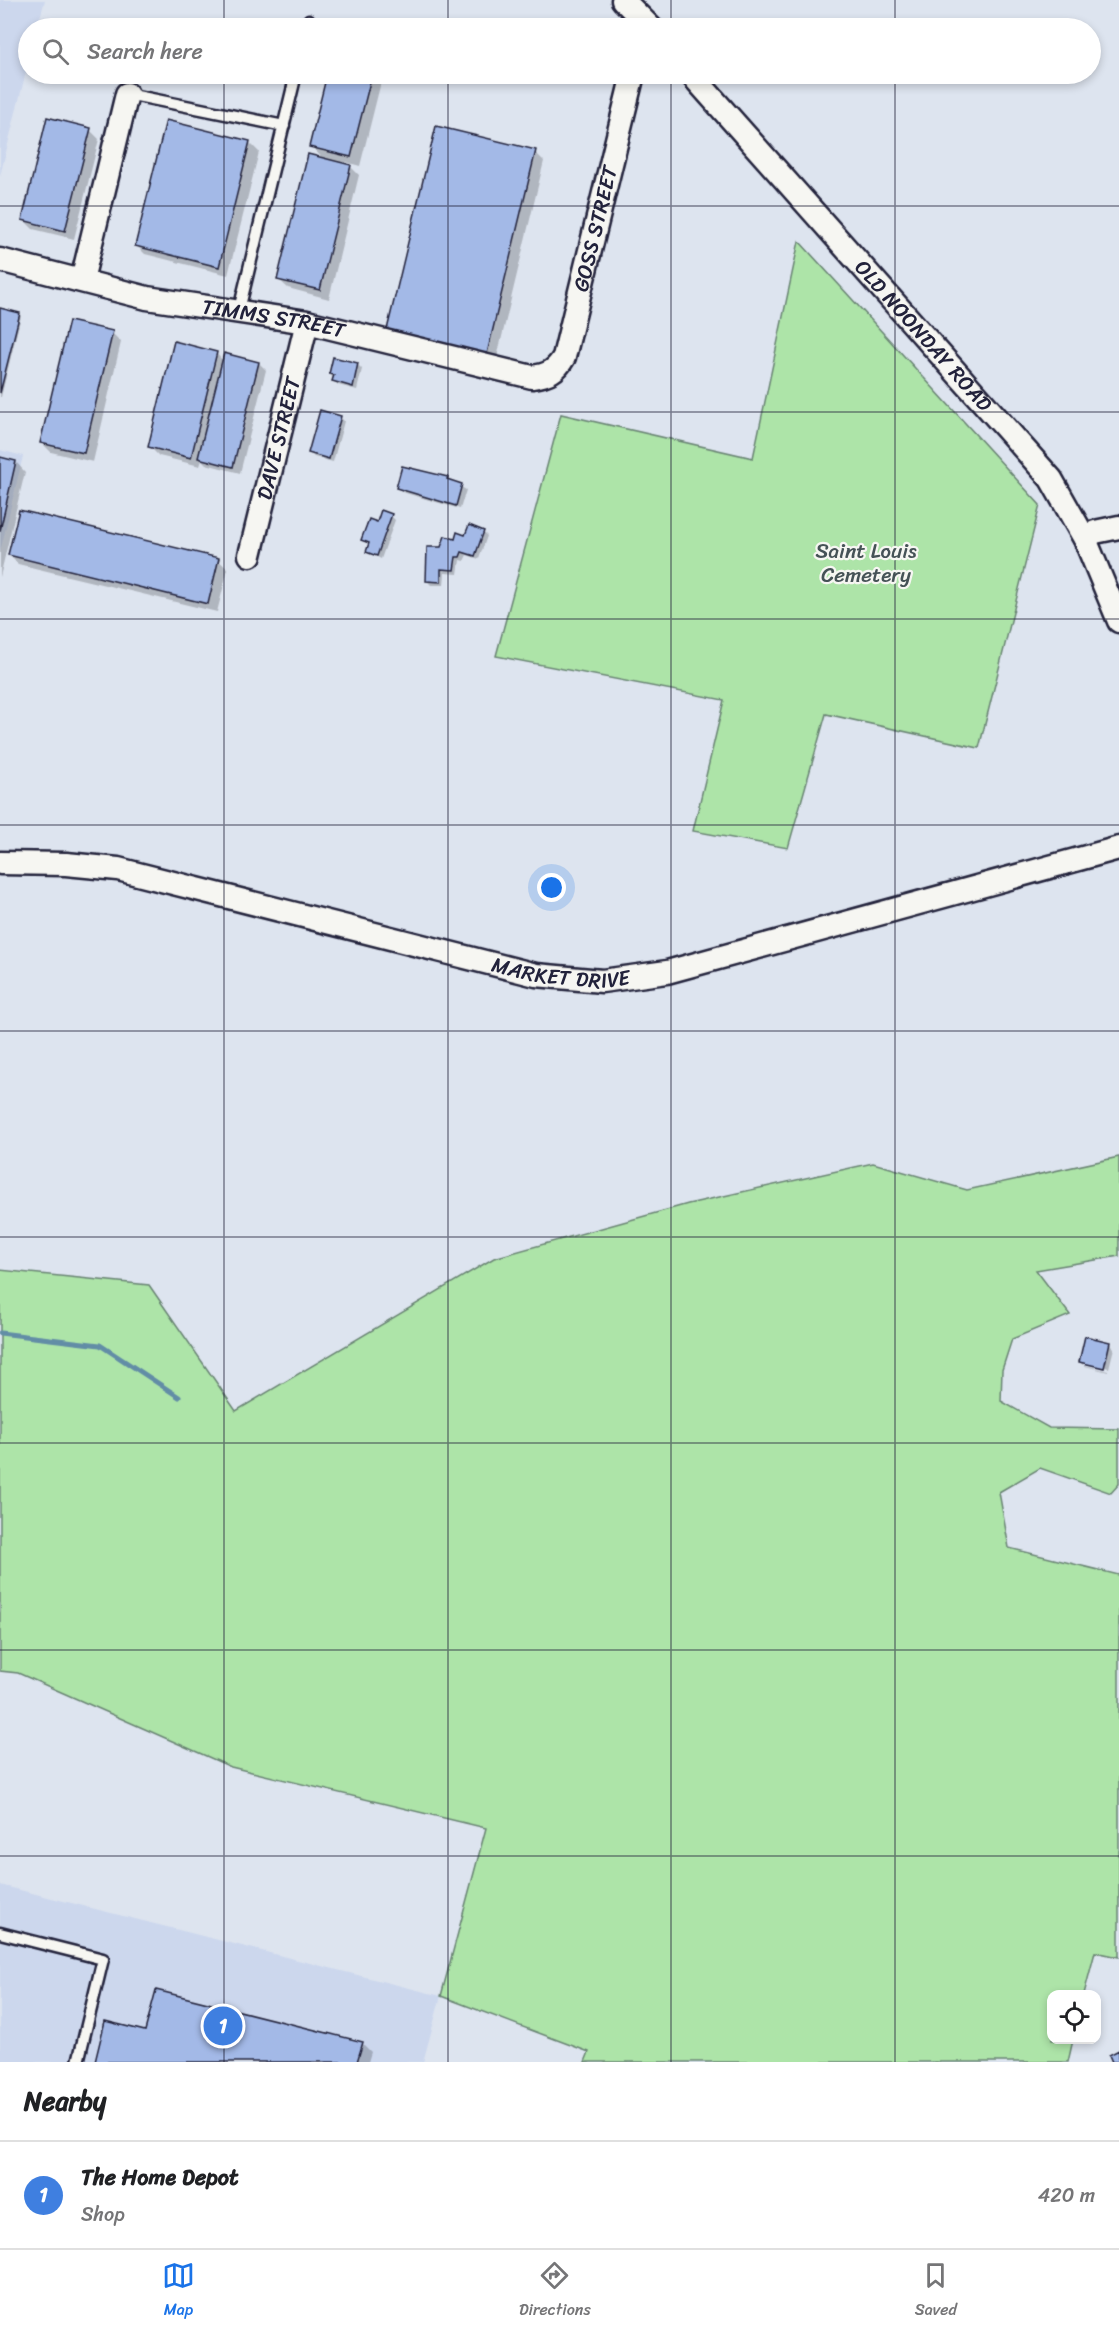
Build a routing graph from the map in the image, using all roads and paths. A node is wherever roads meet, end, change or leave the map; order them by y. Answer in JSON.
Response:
{"nodes":[{"id":1,"x":623,"y":0,"type":"edge"},
{"id":2,"x":651,"y":0,"type":"edge"},
{"id":3,"x":640,"y":18,"type":"edge"},
{"id":4,"x":648,"y":18,"type":"edge"},
{"id":5,"x":294,"y":84,"type":"edge"},
{"id":6,"x":631,"y":84,"type":"edge"},
{"id":7,"x":700,"y":84,"type":"edge"},
{"id":8,"x":127,"y":94,"type":"joint"},
{"id":9,"x":284,"y":126,"type":"junction"},
{"id":10,"x":0,"y":260,"type":"edge"},
{"id":11,"x":82,"y":280,"type":"junction"},
{"id":12,"x":239,"y":310,"type":"junction"},
{"id":13,"x":307,"y":322,"type":"junction"},
{"id":14,"x":546,"y":375,"type":"joint"},
{"id":15,"x":1119,"y":527,"type":"edge"},
{"id":16,"x":1085,"y":538,"type":"junction"},
{"id":17,"x":250,"y":555,"type":"dead end"},
{"id":18,"x":1119,"y":621,"type":"edge"},
{"id":19,"x":1119,"y":848,"type":"edge"},
{"id":20,"x":0,"y":863,"type":"edge"},
{"id":21,"x":0,"y":1933,"type":"edge"},
{"id":22,"x":78,"y":2062,"type":"edge"}],
"edges":[{"from":1,"to":3,"type":"street"},
{"from":2,"to":4,"type":"street"},
{"from":5,"to":9,"type":"lane"},
{"from":6,"to":14,"type":"street","name":"GOSS STREET"},
{"from":7,"to":16,"type":"street","name":"OLD NOONDAY ROAD"},
{"from":8,"to":9,"type":"lane"},
{"from":8,"to":11,"type":"street"},
{"from":9,"to":12,"type":"lane"},
{"from":10,"to":11,"type":"street","name":"TIMMS STREET"},
{"from":11,"to":12,"type":"street","name":"TIMMS STREET"},
{"from":12,"to":13,"type":"street","name":"TIMMS STREET"},
{"from":13,"to":14,"type":"street","name":"TIMMS STREET"},
{"from":13,"to":17,"type":"street","name":"DAVE STREET"},
{"from":15,"to":16,"type":"street"},
{"from":16,"to":18,"type":"street","name":"OLD NOONDAY ROAD"},
{"from":19,"to":20,"type":"street","name":"MARKET DRIVE"},
{"from":21,"to":22,"type":"lane"}]}
